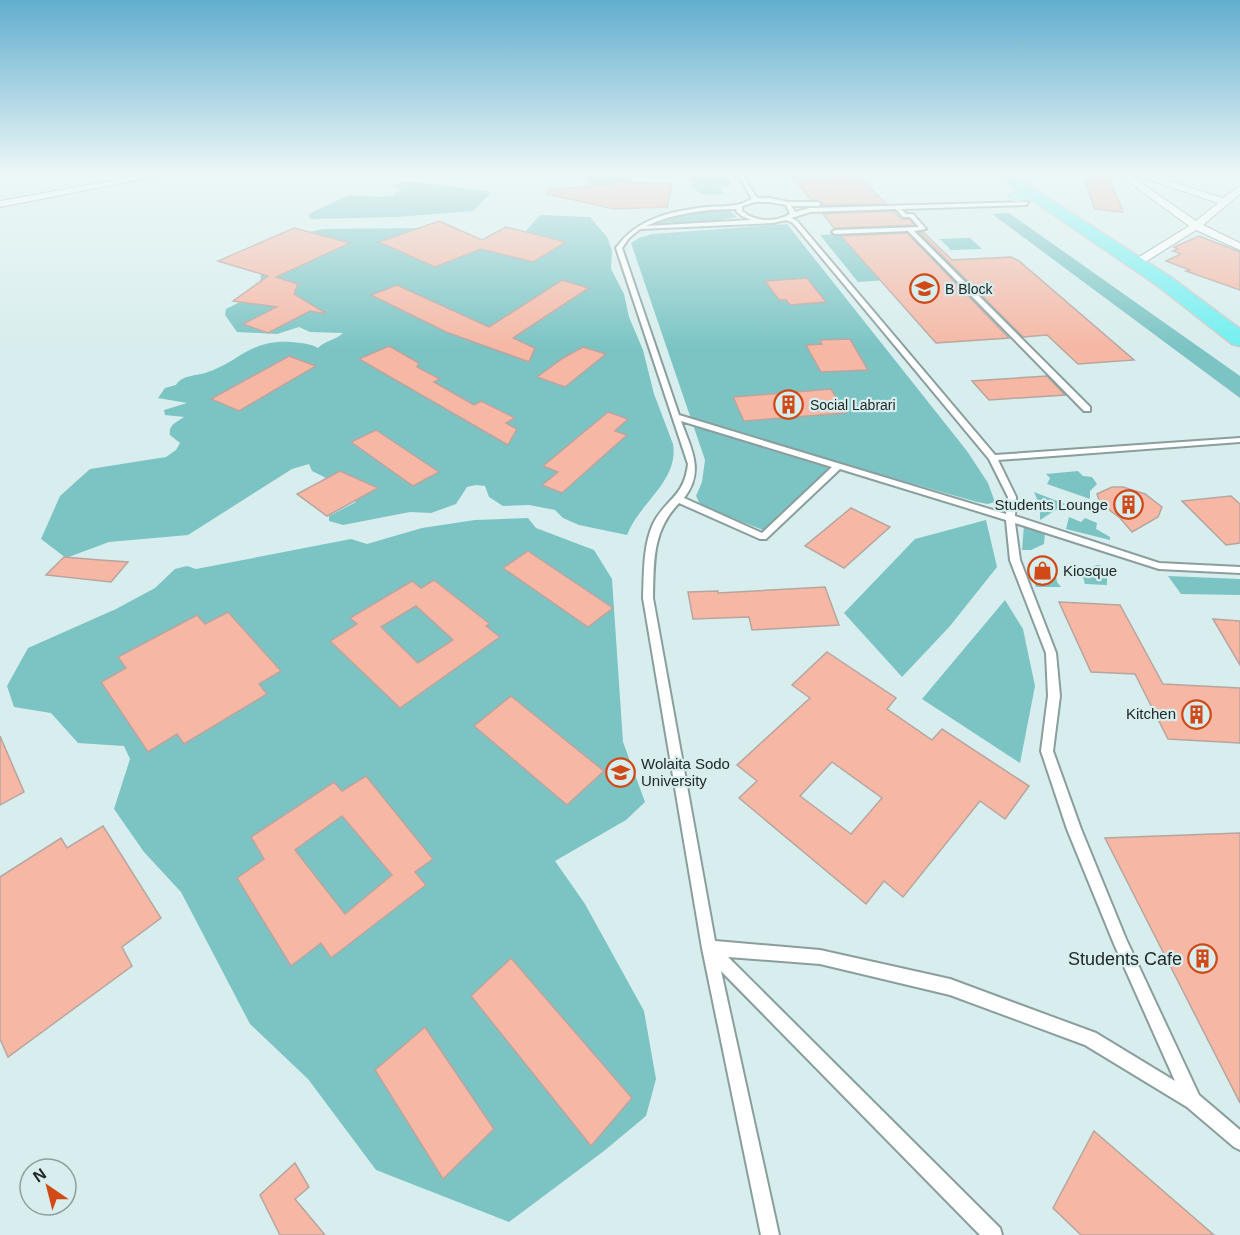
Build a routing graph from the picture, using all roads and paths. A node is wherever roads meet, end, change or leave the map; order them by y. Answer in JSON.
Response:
{"nodes":[{"id":1,"x":635,"y":232,"type":"edge"},
{"id":2,"x":803,"y":232,"type":"edge"},
{"id":3,"x":835,"y":232,"type":"dead end"},
{"id":4,"x":844,"y":232,"type":"edge"},
{"id":5,"x":912,"y":232,"type":"edge"},
{"id":6,"x":1071,"y":232,"type":"edge"},
{"id":7,"x":1081,"y":232,"type":"edge"},
{"id":8,"x":1187,"y":232,"type":"edge"},
{"id":9,"x":1208,"y":232,"type":"edge"},
{"id":10,"x":1240,"y":247,"type":"edge"},
{"id":11,"x":1135,"y":264,"type":"junction"},
{"id":12,"x":1233,"y":335,"type":"edge"},
{"id":13,"x":1087,"y":410,"type":"dead end"},
{"id":14,"x":678,"y":417,"type":"junction"},
{"id":15,"x":1240,"y":440,"type":"edge"},
{"id":16,"x":993,"y":458,"type":"junction"},
{"id":17,"x":838,"y":466,"type":"junction"},
{"id":18,"x":679,"y":499,"type":"junction"},
{"id":19,"x":1010,"y":518,"type":"junction"},
{"id":20,"x":1240,"y":570,"type":"edge"},
{"id":21,"x":709,"y":948,"type":"junction"},
{"id":22,"x":1193,"y":1101,"type":"junction"},
{"id":23,"x":1240,"y":1141,"type":"edge"},
{"id":24,"x":770,"y":1235,"type":"edge"},
{"id":25,"x":993,"y":1235,"type":"edge"}],
"edges":[{"from":1,"to":14,"type":"lane"},
{"from":2,"to":16,"type":"lane"},
{"from":3,"to":4,"type":"lane"},
{"from":5,"to":13,"type":"lane"},
{"from":6,"to":12,"type":"highway"},
{"from":7,"to":11,"type":"highway"},
{"from":8,"to":11,"type":"street"},
{"from":9,"to":10,"type":"street"},
{"from":11,"to":12,"type":"highway"},
{"from":14,"to":17,"type":"lane"},
{"from":14,"to":18,"type":"lane"},
{"from":15,"to":16,"type":"lane"},
{"from":16,"to":19,"type":"lane"},
{"from":17,"to":18,"type":"lane"},
{"from":17,"to":19,"type":"lane"},
{"from":18,"to":21,"type":"lane"},
{"from":19,"to":20,"type":"lane"},
{"from":19,"to":22,"type":"lane"},
{"from":21,"to":22,"type":"lane"},
{"from":21,"to":24,"type":"lane"},
{"from":21,"to":25,"type":"lane"},
{"from":22,"to":23,"type":"lane"}]}
